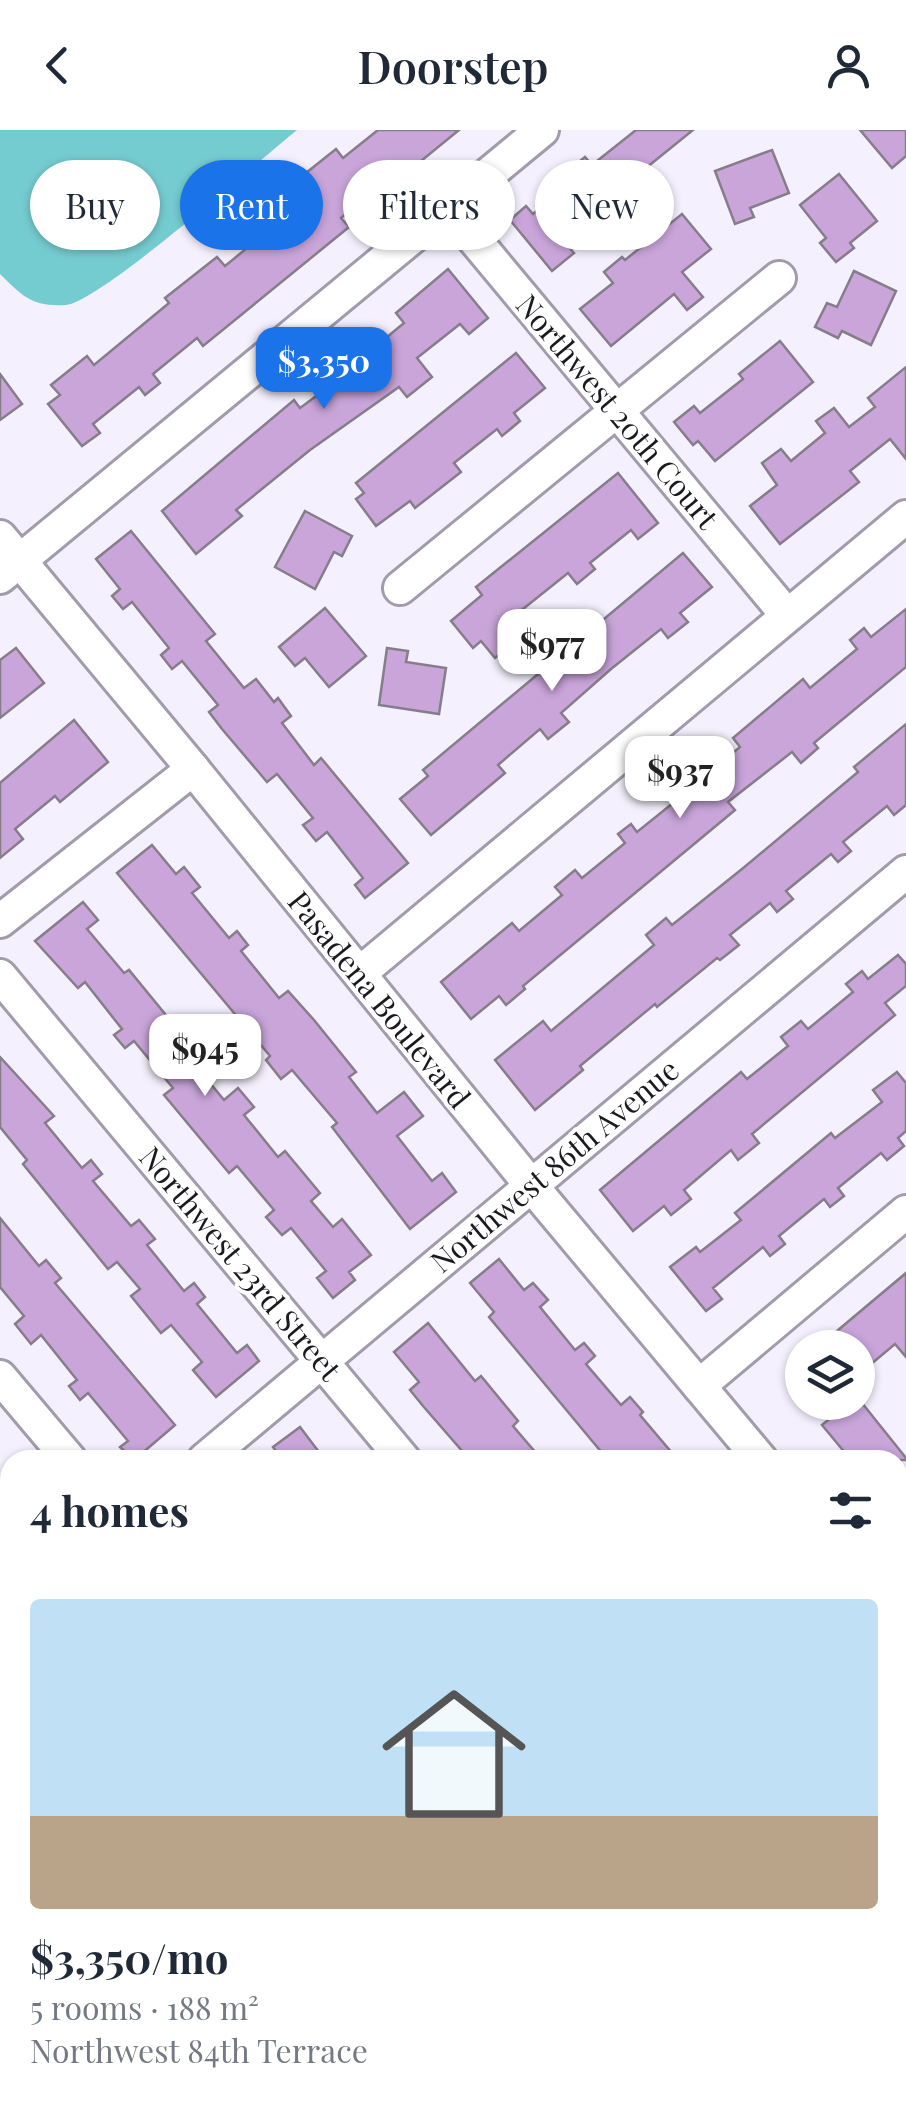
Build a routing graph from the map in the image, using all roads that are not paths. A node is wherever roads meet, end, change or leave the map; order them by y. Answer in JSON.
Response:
{"nodes":[{"id":1,"x":542,"y":130,"type":"edge"},
{"id":2,"x":507,"y":160,"type":"edge"},
{"id":3,"x":398,"y":250,"type":"edge"},
{"id":4,"x":483,"y":250,"type":"edge"},
{"id":5,"x":779,"y":278,"type":"dead end"},
{"id":6,"x":617,"y":408,"type":"junction"},
{"id":7,"x":906,"y":517,"type":"edge"},
{"id":8,"x":7,"y":558,"type":"edge"},
{"id":9,"x":400,"y":588,"type":"dead end"},
{"id":10,"x":786,"y":614,"type":"junction"},
{"id":11,"x":193,"y":768,"type":"junction"},
{"id":12,"x":901,"y":887,"type":"edge"},
{"id":13,"x":0,"y":922,"type":"edge"},
{"id":14,"x":360,"y":973,"type":"junction"},
{"id":15,"x":0,"y":976,"type":"edge"},
{"id":16,"x":530,"y":1184,"type":"junction"},
{"id":17,"x":906,"y":1212,"type":"edge"},
{"id":18,"x":323,"y":1360,"type":"junction"},
{"id":19,"x":0,"y":1377,"type":"edge"},
{"id":20,"x":699,"y":1386,"type":"junction"},
{"id":21,"x":62,"y":1450,"type":"edge"},
{"id":22,"x":216,"y":1450,"type":"edge"},
{"id":23,"x":396,"y":1450,"type":"edge"},
{"id":24,"x":753,"y":1450,"type":"edge"}],
"edges":[{"from":1,"to":2,"type":"street"},
{"from":3,"to":8,"type":"street"},
{"from":4,"to":6,"type":"street","name":"Northwest 20th Court"},
{"from":5,"to":6,"type":"street"},
{"from":6,"to":9,"type":"street"},
{"from":6,"to":10,"type":"street","name":"Northwest 20th Court"},
{"from":7,"to":10,"type":"street"},
{"from":8,"to":11,"type":"street","name":"Pasadena Boulevard"},
{"from":10,"to":14,"type":"street"},
{"from":11,"to":13,"type":"street"},
{"from":11,"to":14,"type":"street","name":"Pasadena Boulevard"},
{"from":12,"to":16,"type":"street","name":"Northwest 86th Avenue"},
{"from":14,"to":16,"type":"street","name":"Pasadena Boulevard"},
{"from":15,"to":18,"type":"street","name":"Northwest 23rd Street"},
{"from":16,"to":18,"type":"street","name":"Northwest 86th Avenue"},
{"from":16,"to":20,"type":"street","name":"Pasadena Boulevard"},
{"from":17,"to":20,"type":"street"},
{"from":18,"to":22,"type":"street","name":"Northwest 86th Avenue"},
{"from":18,"to":23,"type":"street","name":"Northwest 23rd Street"},
{"from":19,"to":21,"type":"street"},
{"from":20,"to":24,"type":"street","name":"Pasadena Boulevard"}]}
